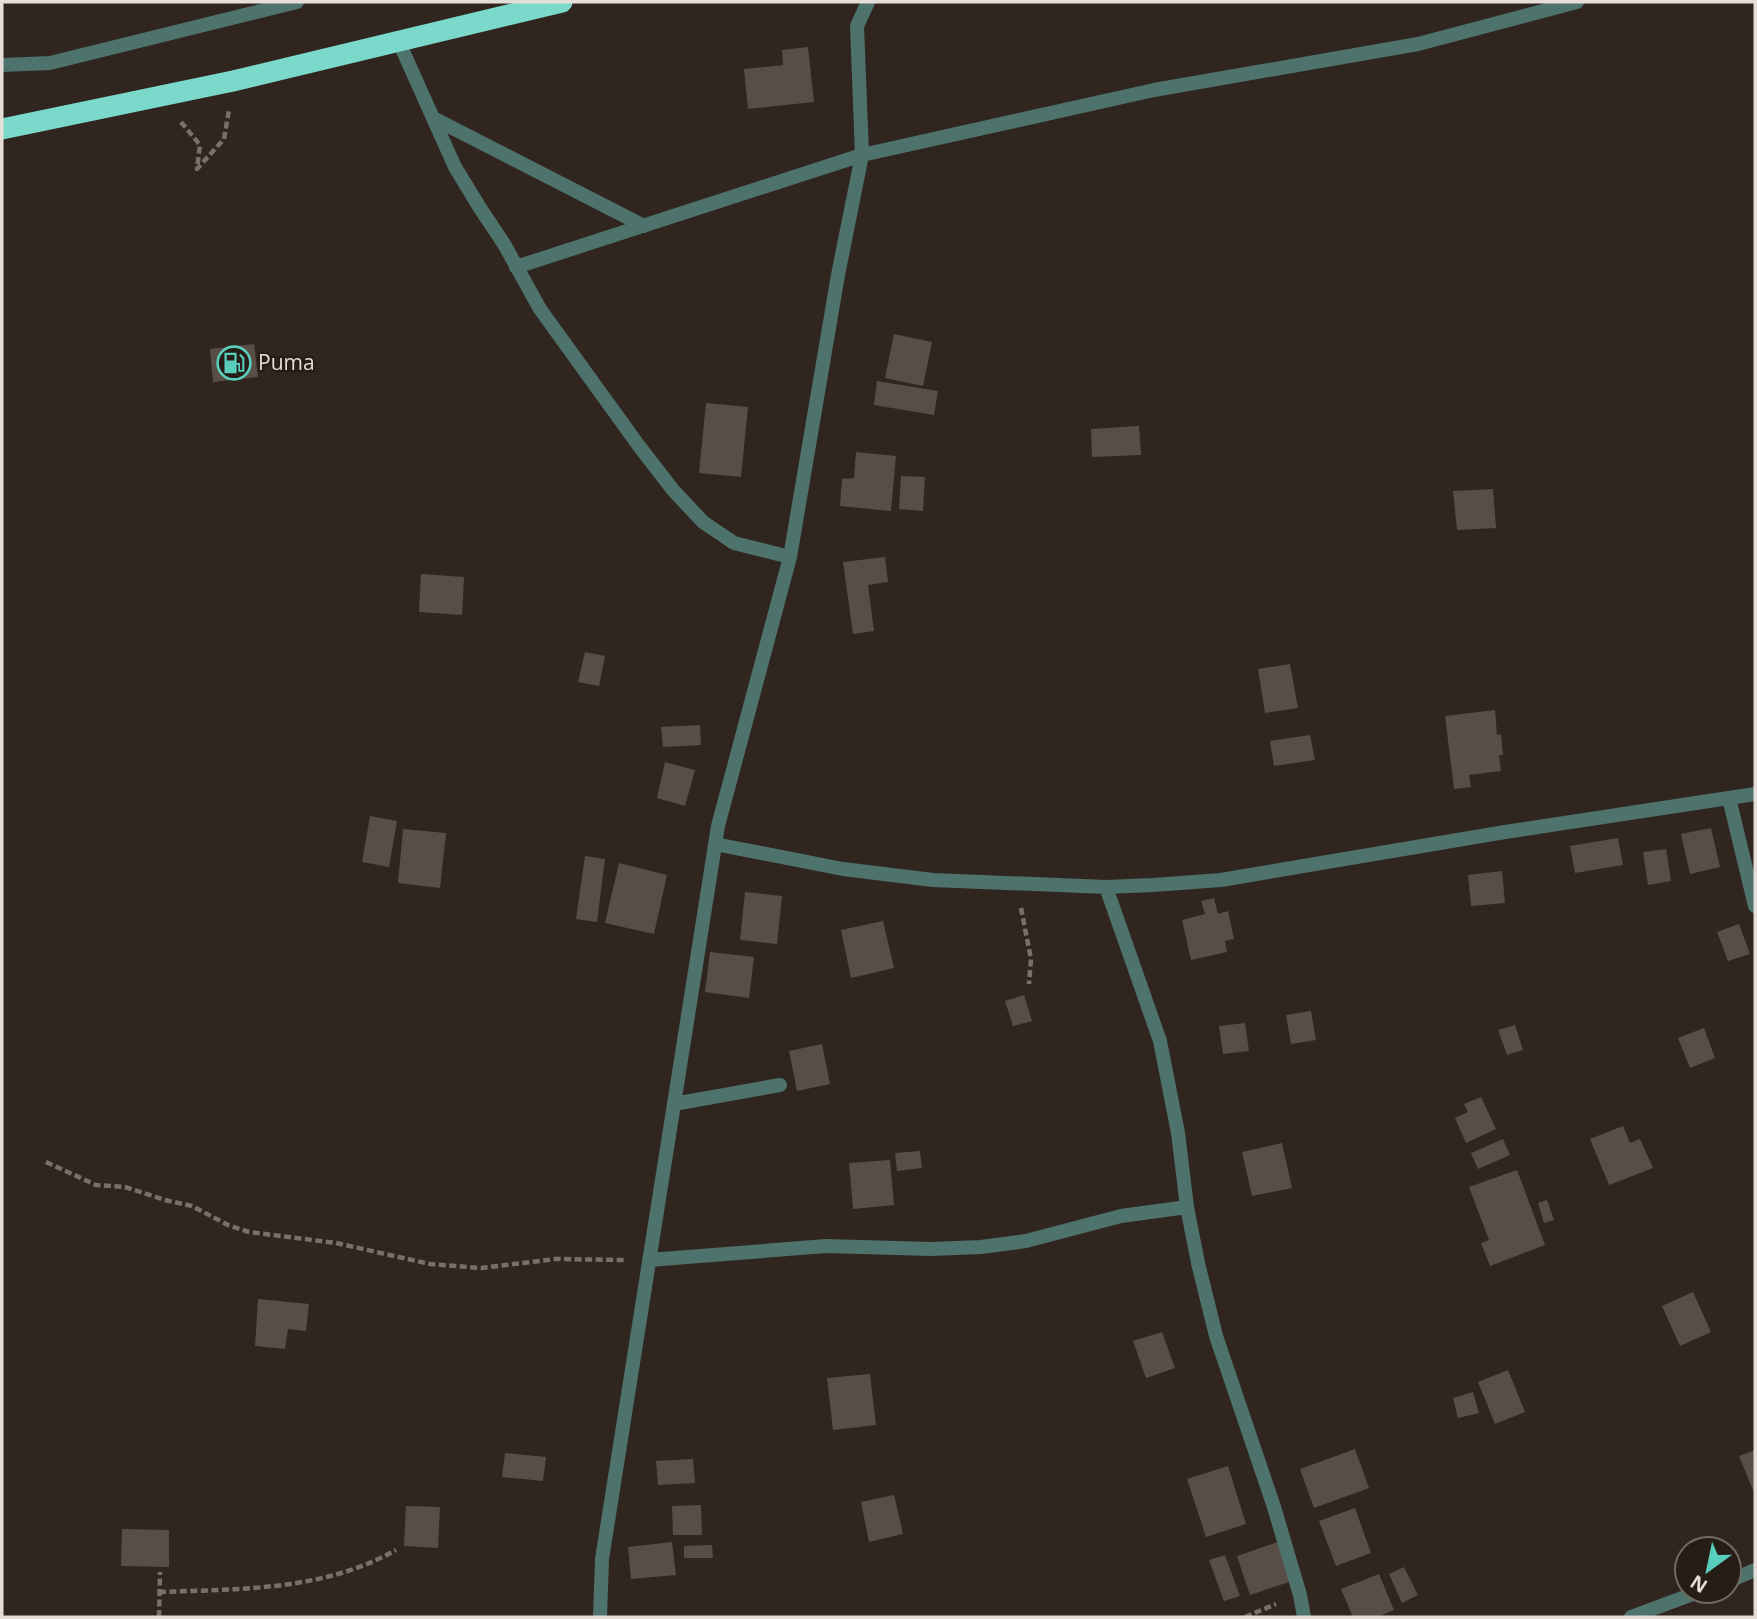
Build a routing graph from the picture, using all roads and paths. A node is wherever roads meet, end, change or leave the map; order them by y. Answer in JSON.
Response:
{"nodes":[{"id":1,"x":297,"y":2,"type":"edge"},
{"id":2,"x":562,"y":2,"type":"edge"},
{"id":3,"x":868,"y":2,"type":"edge"},
{"id":4,"x":1577,"y":2,"type":"edge"},
{"id":5,"x":398,"y":40,"type":"junction"},
{"id":6,"x":2,"y":65,"type":"edge"},
{"id":7,"x":233,"y":81,"type":"junction"},
{"id":8,"x":155,"y":97,"type":"junction"},
{"id":9,"x":435,"y":119,"type":"junction"},
{"id":10,"x":2,"y":129,"type":"edge"},
{"id":11,"x":862,"y":155,"type":"junction"},
{"id":12,"x":644,"y":226,"type":"junction"},
{"id":13,"x":516,"y":267,"type":"junction"},
{"id":14,"x":790,"y":557,"type":"junction"},
{"id":15,"x":1755,"y":794,"type":"edge"},
{"id":16,"x":1729,"y":798,"type":"junction"},
{"id":17,"x":716,"y":844,"type":"junction"},
{"id":18,"x":1017,"y":883,"type":"junction"},
{"id":19,"x":1106,"y":887,"type":"junction"},
{"id":20,"x":1755,"y":906,"type":"edge"},
{"id":21,"x":1029,"y":984,"type":"dead end"},
{"id":22,"x":780,"y":1085,"type":"dead end"},
{"id":23,"x":674,"y":1104,"type":"junction"},
{"id":24,"x":46,"y":1162,"type":"dead end"},
{"id":25,"x":1187,"y":1208,"type":"junction"},
{"id":26,"x":649,"y":1261,"type":"junction"},
{"id":27,"x":396,"y":1550,"type":"dead end"},
{"id":28,"x":160,"y":1572,"type":"dead end"},
{"id":29,"x":159,"y":1592,"type":"junction"},
{"id":30,"x":1673,"y":1601,"type":"edge"},
{"id":31,"x":159,"y":1617,"type":"edge"},
{"id":32,"x":600,"y":1617,"type":"edge"},
{"id":33,"x":1304,"y":1617,"type":"edge"},
{"id":34,"x":1631,"y":1617,"type":"edge"}],
"edges":[{"from":1,"to":6,"type":"street"},
{"from":2,"to":5,"type":"highway"},
{"from":3,"to":11,"type":"street"},
{"from":4,"to":11,"type":"street"},
{"from":5,"to":7,"type":"highway"},
{"from":5,"to":9,"type":"street"},
{"from":7,"to":8,"type":"highway"},
{"from":7,"to":8,"type":"path"},
{"from":8,"to":10,"type":"highway"},
{"from":9,"to":12,"type":"street"},
{"from":9,"to":13,"type":"street"},
{"from":11,"to":12,"type":"street"},
{"from":11,"to":14,"type":"street"},
{"from":12,"to":13,"type":"street"},
{"from":13,"to":14,"type":"street"},
{"from":14,"to":17,"type":"street"},
{"from":15,"to":16,"type":"street"},
{"from":16,"to":19,"type":"street"},
{"from":16,"to":20,"type":"street"},
{"from":17,"to":18,"type":"street"},
{"from":17,"to":23,"type":"street"},
{"from":18,"to":19,"type":"street"},
{"from":18,"to":21,"type":"path"},
{"from":19,"to":25,"type":"street"},
{"from":22,"to":23,"type":"street"},
{"from":23,"to":26,"type":"street"},
{"from":24,"to":26,"type":"path"},
{"from":25,"to":26,"type":"street"},
{"from":25,"to":33,"type":"street"},
{"from":26,"to":32,"type":"street"},
{"from":27,"to":29,"type":"path"},
{"from":28,"to":29,"type":"path"},
{"from":29,"to":31,"type":"path"},
{"from":30,"to":34,"type":"street"}]}
